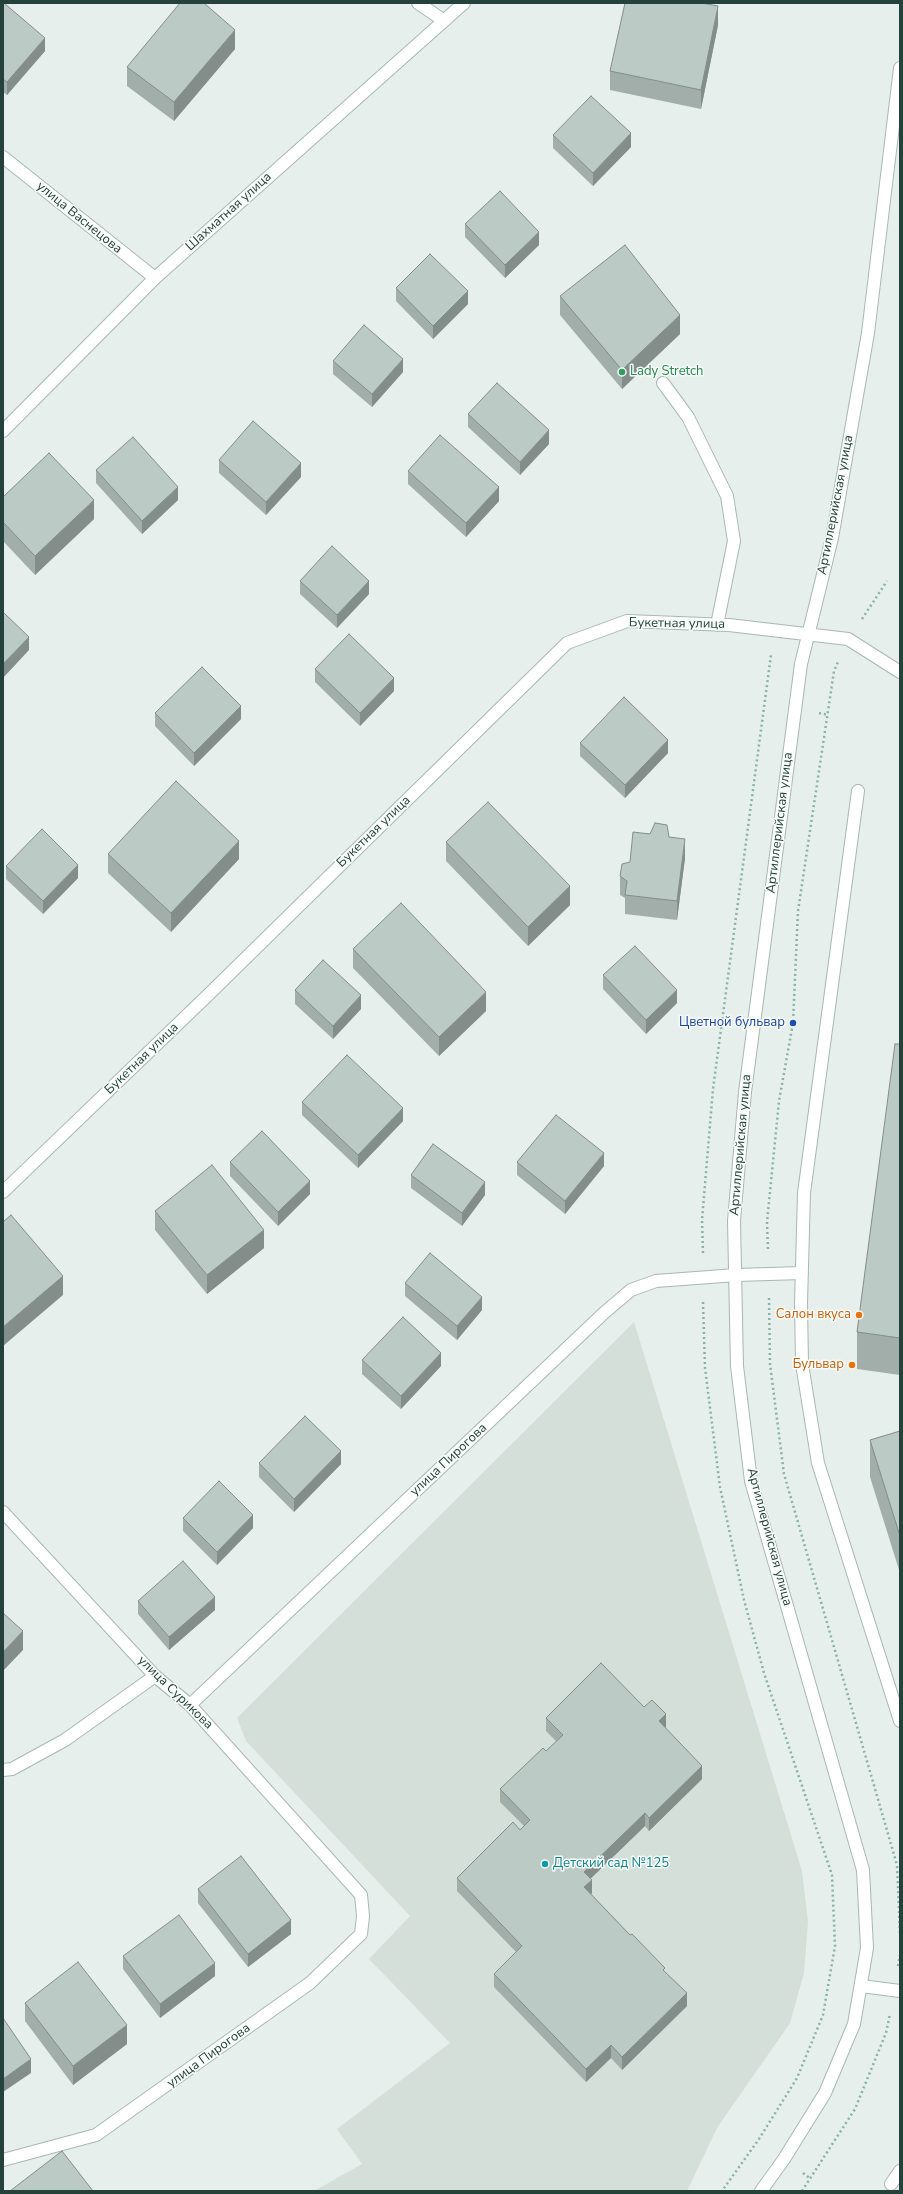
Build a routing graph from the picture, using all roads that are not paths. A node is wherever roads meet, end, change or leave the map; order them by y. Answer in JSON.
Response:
{"nodes":[{"id":1,"x":418,"y":3,"type":"edge"},
{"id":2,"x":464,"y":3,"type":"edge"},
{"id":3,"x":442,"y":20,"type":"junction"},
{"id":4,"x":900,"y":68,"type":"edge"},
{"id":5,"x":3,"y":157,"type":"edge"},
{"id":6,"x":155,"y":278,"type":"junction"},
{"id":7,"x":663,"y":383,"type":"dead end"},
{"id":8,"x":3,"y":431,"type":"edge"},
{"id":9,"x":717,"y":624,"type":"junction"},
{"id":10,"x":809,"y":634,"type":"junction"},
{"id":11,"x":900,"y":672,"type":"edge"},
{"id":12,"x":858,"y":791,"type":"dead end"},
{"id":13,"x":3,"y":1192,"type":"edge"},
{"id":14,"x":802,"y":1273,"type":"junction"},
{"id":15,"x":736,"y":1275,"type":"junction"},
{"id":16,"x":3,"y":1512,"type":"edge"},
{"id":17,"x":155,"y":1676,"type":"junction"},
{"id":18,"x":190,"y":1705,"type":"junction"},
{"id":19,"x":900,"y":1721,"type":"edge"},
{"id":20,"x":3,"y":1770,"type":"edge"},
{"id":21,"x":360,"y":1895,"type":"joint"},
{"id":22,"x":861,"y":1986,"type":"junction"},
{"id":23,"x":897,"y":1990,"type":"edge"},
{"id":24,"x":3,"y":2160,"type":"edge"},
{"id":25,"x":900,"y":2171,"type":"edge"},
{"id":26,"x":891,"y":2184,"type":"dead end"},
{"id":27,"x":761,"y":2191,"type":"edge"}],
"edges":[{"from":1,"to":3,"type":"street"},
{"from":2,"to":3,"type":"street","name":"Шахматная улица"},
{"from":3,"to":6,"type":"street","name":"Шахматная улица"},
{"from":4,"to":10,"type":"street","name":"Артиллерийская улица"},
{"from":5,"to":6,"type":"street","name":"улица Васнецова"},
{"from":6,"to":8,"type":"street","name":"Шахматная улица"},
{"from":7,"to":9,"type":"street"},
{"from":9,"to":10,"type":"street","name":"Букетная улица"},
{"from":9,"to":13,"type":"street","name":"Букетная улица"},
{"from":10,"to":11,"type":"street","name":"Букетная улица"},
{"from":10,"to":15,"type":"street","name":"Артиллерийская улица"},
{"from":12,"to":14,"type":"street"},
{"from":14,"to":15,"type":"street","name":"улица Пирогова"},
{"from":14,"to":19,"type":"street"},
{"from":15,"to":18,"type":"street","name":"улица Пирогова"},
{"from":15,"to":22,"type":"street","name":"Артиллерийская улица"},
{"from":16,"to":17,"type":"street","name":"улица Сурикова"},
{"from":17,"to":18,"type":"street","name":"улица Сурикова"},
{"from":17,"to":20,"type":"street"},
{"from":18,"to":21,"type":"street","name":"улица Сурикова"},
{"from":21,"to":24,"type":"street","name":"улица Пирогова"},
{"from":22,"to":23,"type":"street"},
{"from":22,"to":27,"type":"street","name":"Артиллерийская улица"},
{"from":25,"to":26,"type":"street"}]}
